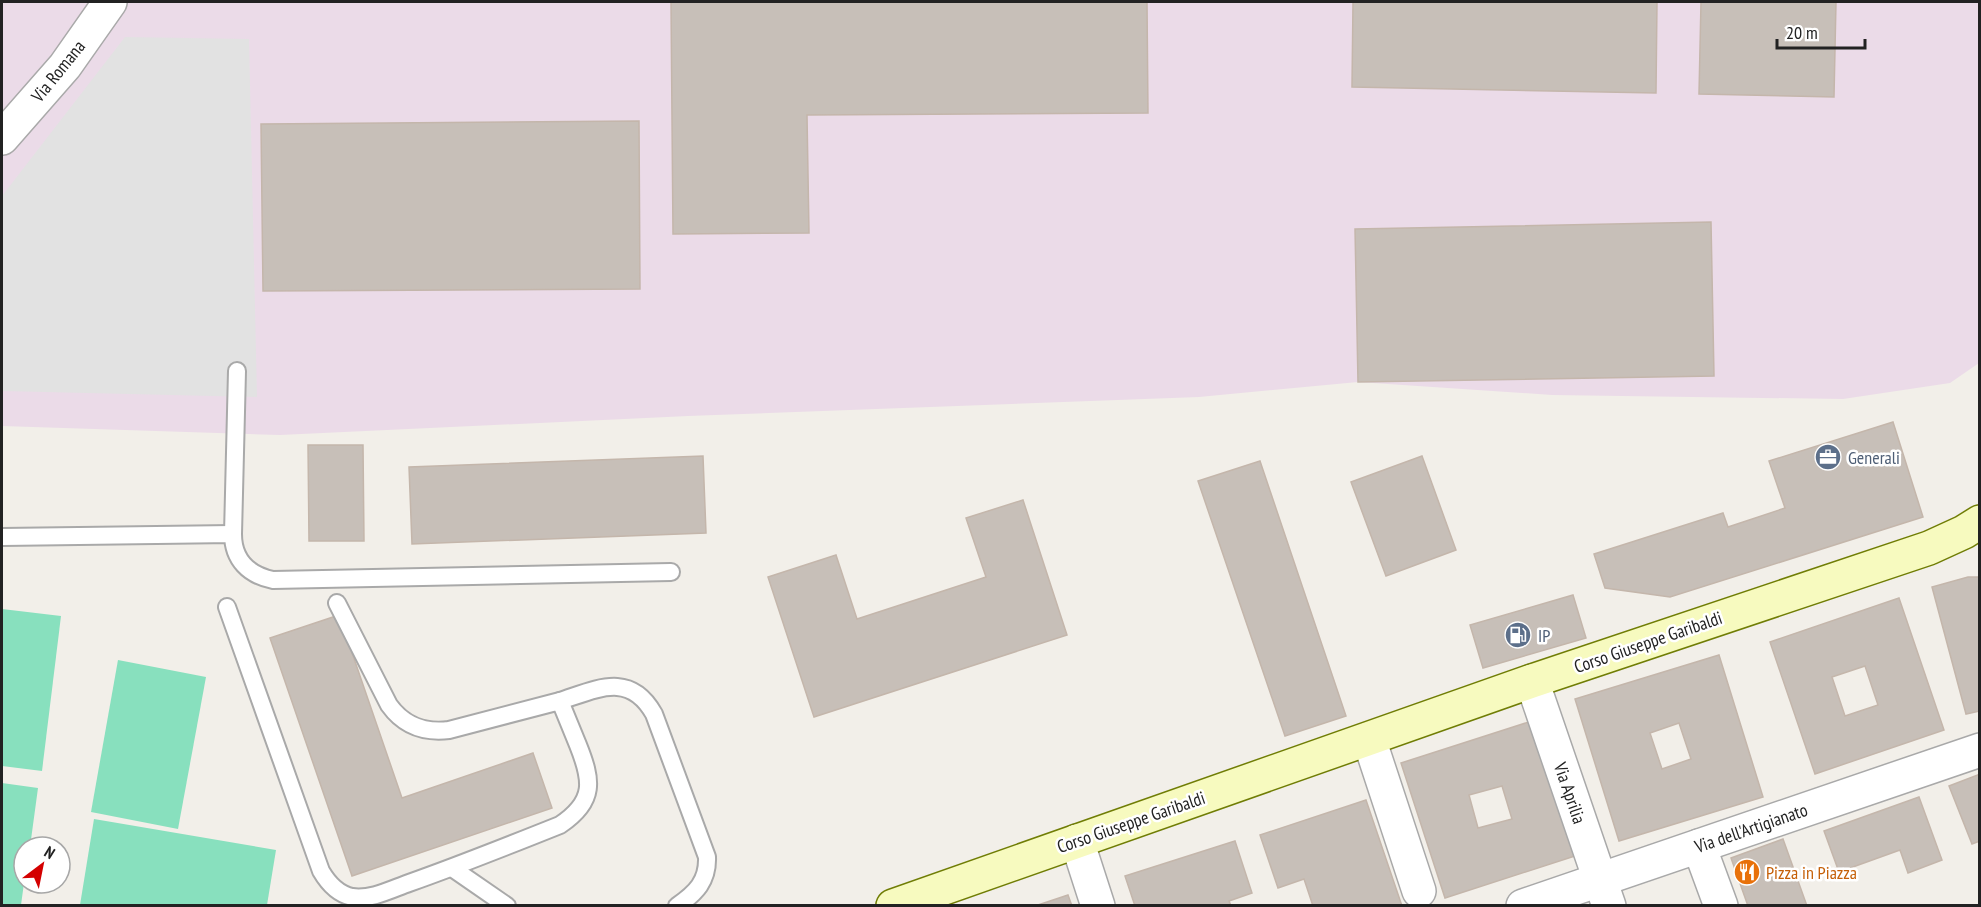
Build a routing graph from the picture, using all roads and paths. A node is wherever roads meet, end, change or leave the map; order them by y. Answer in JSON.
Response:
{"nodes":[{"id":1,"x":110,"y":2,"type":"edge"},
{"id":2,"x":2,"y":138,"type":"edge"},
{"id":3,"x":237,"y":371,"type":"dead end"},
{"id":4,"x":1980,"y":522,"type":"edge"},
{"id":5,"x":233,"y":534,"type":"junction"},
{"id":6,"x":2,"y":537,"type":"edge"},
{"id":7,"x":1980,"y":544,"type":"edge"},
{"id":8,"x":1929,"y":548,"type":"junction"},
{"id":9,"x":671,"y":572,"type":"dead end"},
{"id":10,"x":337,"y":603,"type":"dead end"},
{"id":11,"x":227,"y":608,"type":"dead end"},
{"id":12,"x":1532,"y":681,"type":"junction"},
{"id":13,"x":560,"y":701,"type":"junction"},
{"id":14,"x":1369,"y":739,"type":"junction"},
{"id":15,"x":1980,"y":750,"type":"edge"},
{"id":16,"x":1077,"y":841,"type":"junction"},
{"id":17,"x":1699,"y":846,"type":"junction"},
{"id":18,"x":452,"y":868,"type":"junction"},
{"id":19,"x":1419,"y":891,"type":"dead end"},
{"id":20,"x":1604,"y":893,"type":"edge"},
{"id":21,"x":507,"y":906,"type":"edge"},
{"id":22,"x":677,"y":906,"type":"edge"},
{"id":23,"x":893,"y":906,"type":"edge"},
{"id":24,"x":1098,"y":906,"type":"edge"},
{"id":25,"x":1522,"y":906,"type":"edge"},
{"id":26,"x":1721,"y":906,"type":"edge"}],
"edges":[{"from":1,"to":2,"type":"street","name":"Via Romana"},
{"from":3,"to":5,"type":"lane"},
{"from":4,"to":8,"type":"main road","name":"Corso Giuseppe Garibaldi"},
{"from":5,"to":6,"type":"lane"},
{"from":5,"to":9,"type":"lane"},
{"from":7,"to":8,"type":"main road","name":"Corso Giuseppe Garibaldi"},
{"from":8,"to":12,"type":"main road","name":"Corso Giuseppe Garibaldi"},
{"from":10,"to":13,"type":"lane"},
{"from":11,"to":18,"type":"lane"},
{"from":12,"to":14,"type":"main road","name":"Corso Giuseppe Garibaldi"},
{"from":12,"to":20,"type":"street","name":"Via Aprilia"},
{"from":13,"to":18,"type":"lane"},
{"from":13,"to":22,"type":"lane"},
{"from":14,"to":16,"type":"main road","name":"Corso Giuseppe Garibaldi"},
{"from":14,"to":19,"type":"street"},
{"from":15,"to":17,"type":"street","name":"Via dell'Artigianato"},
{"from":16,"to":23,"type":"main road","name":"Corso Giuseppe Garibaldi"},
{"from":16,"to":24,"type":"street"},
{"from":17,"to":20,"type":"street","name":"Via dell'Artigianato"},
{"from":17,"to":26,"type":"street"},
{"from":18,"to":21,"type":"lane"},
{"from":20,"to":25,"type":"street","name":"Via dell'Artigianato"}]}
